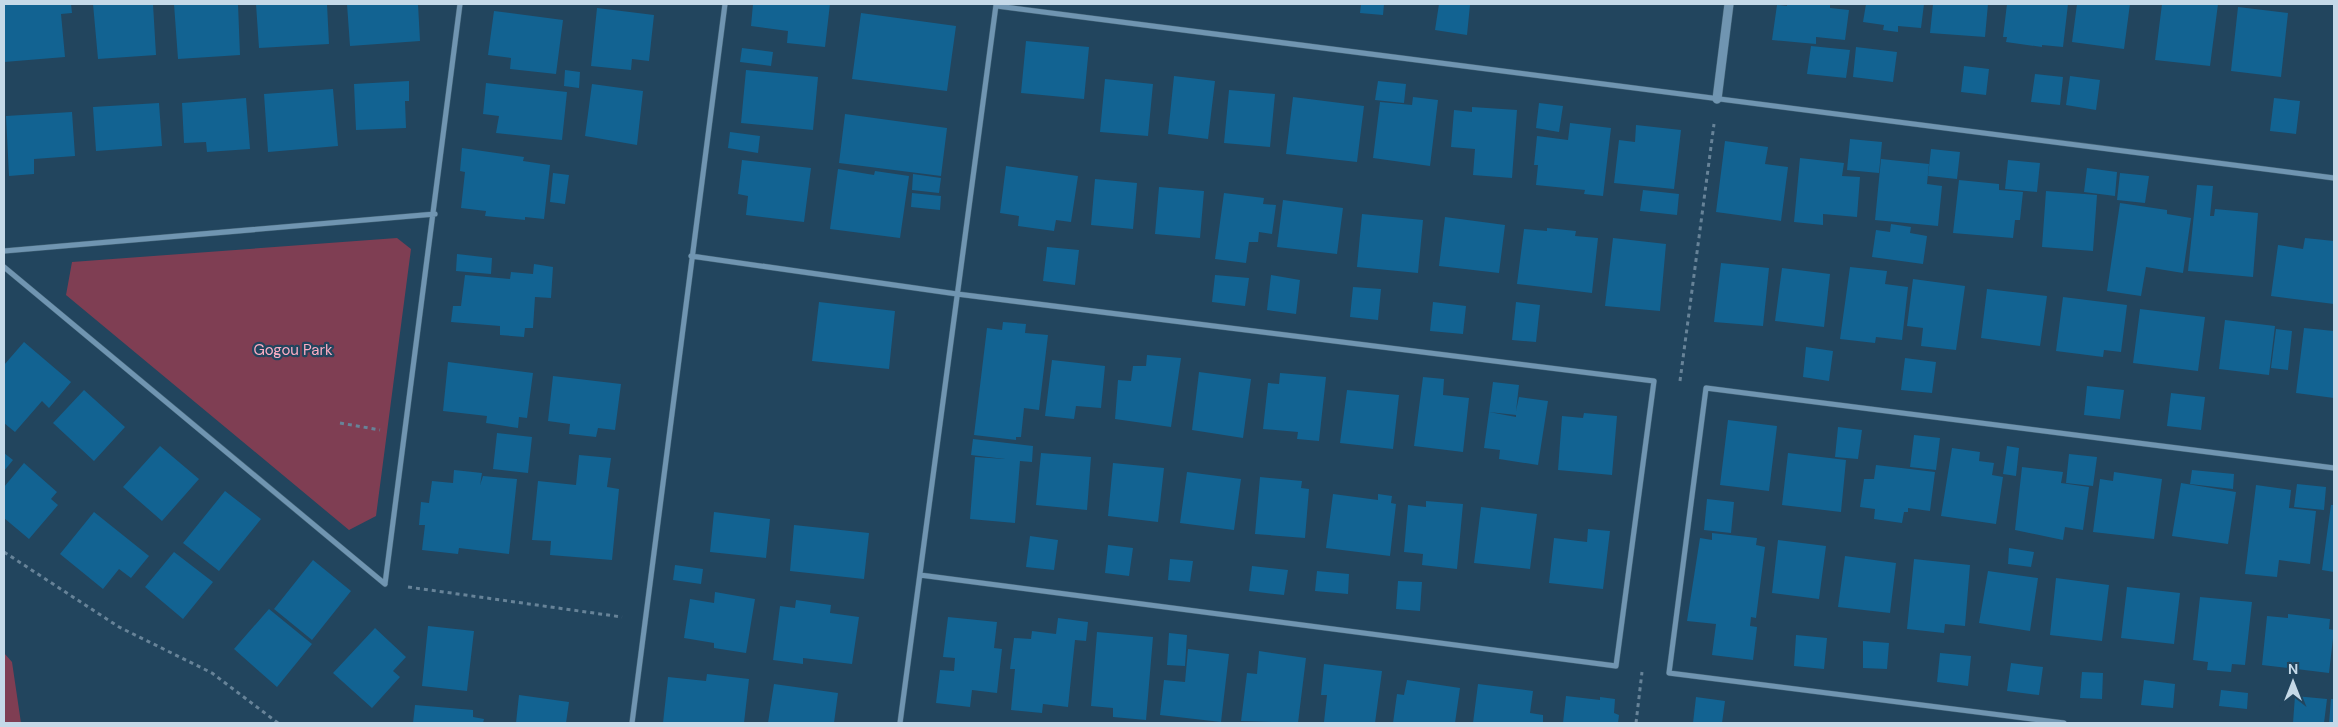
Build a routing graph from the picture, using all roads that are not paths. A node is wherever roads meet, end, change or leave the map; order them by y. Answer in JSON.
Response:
{"nodes":[{"id":1,"x":460,"y":4,"type":"edge"},
{"id":2,"x":725,"y":4,"type":"edge"},
{"id":3,"x":1729,"y":4,"type":"edge"},
{"id":4,"x":996,"y":5,"type":"edge"},
{"id":5,"x":1717,"y":99,"type":"junction"},
{"id":6,"x":2334,"y":178,"type":"edge"},
{"id":7,"x":435,"y":214,"type":"junction"},
{"id":8,"x":4,"y":251,"type":"edge"},
{"id":9,"x":691,"y":256,"type":"junction"},
{"id":10,"x":4,"y":267,"type":"edge"},
{"id":11,"x":957,"y":294,"type":"junction"},
{"id":12,"x":2334,"y":468,"type":"edge"},
{"id":13,"x":920,"y":575,"type":"junction"},
{"id":14,"x":632,"y":723,"type":"edge"},
{"id":15,"x":900,"y":723,"type":"edge"},
{"id":16,"x":2064,"y":723,"type":"edge"}],
"edges":[{"from":1,"to":7,"type":"street"},
{"from":2,"to":9,"type":"street"},
{"from":3,"to":5,"type":"street"},
{"from":4,"to":5,"type":"street"},
{"from":4,"to":11,"type":"street"},
{"from":5,"to":6,"type":"street"},
{"from":7,"to":8,"type":"street"},
{"from":7,"to":10,"type":"street"},
{"from":9,"to":11,"type":"street"},
{"from":9,"to":14,"type":"street"},
{"from":11,"to":13,"type":"street"},
{"from":11,"to":13,"type":"street"},
{"from":12,"to":16,"type":"street"},
{"from":13,"to":15,"type":"street"}]}
